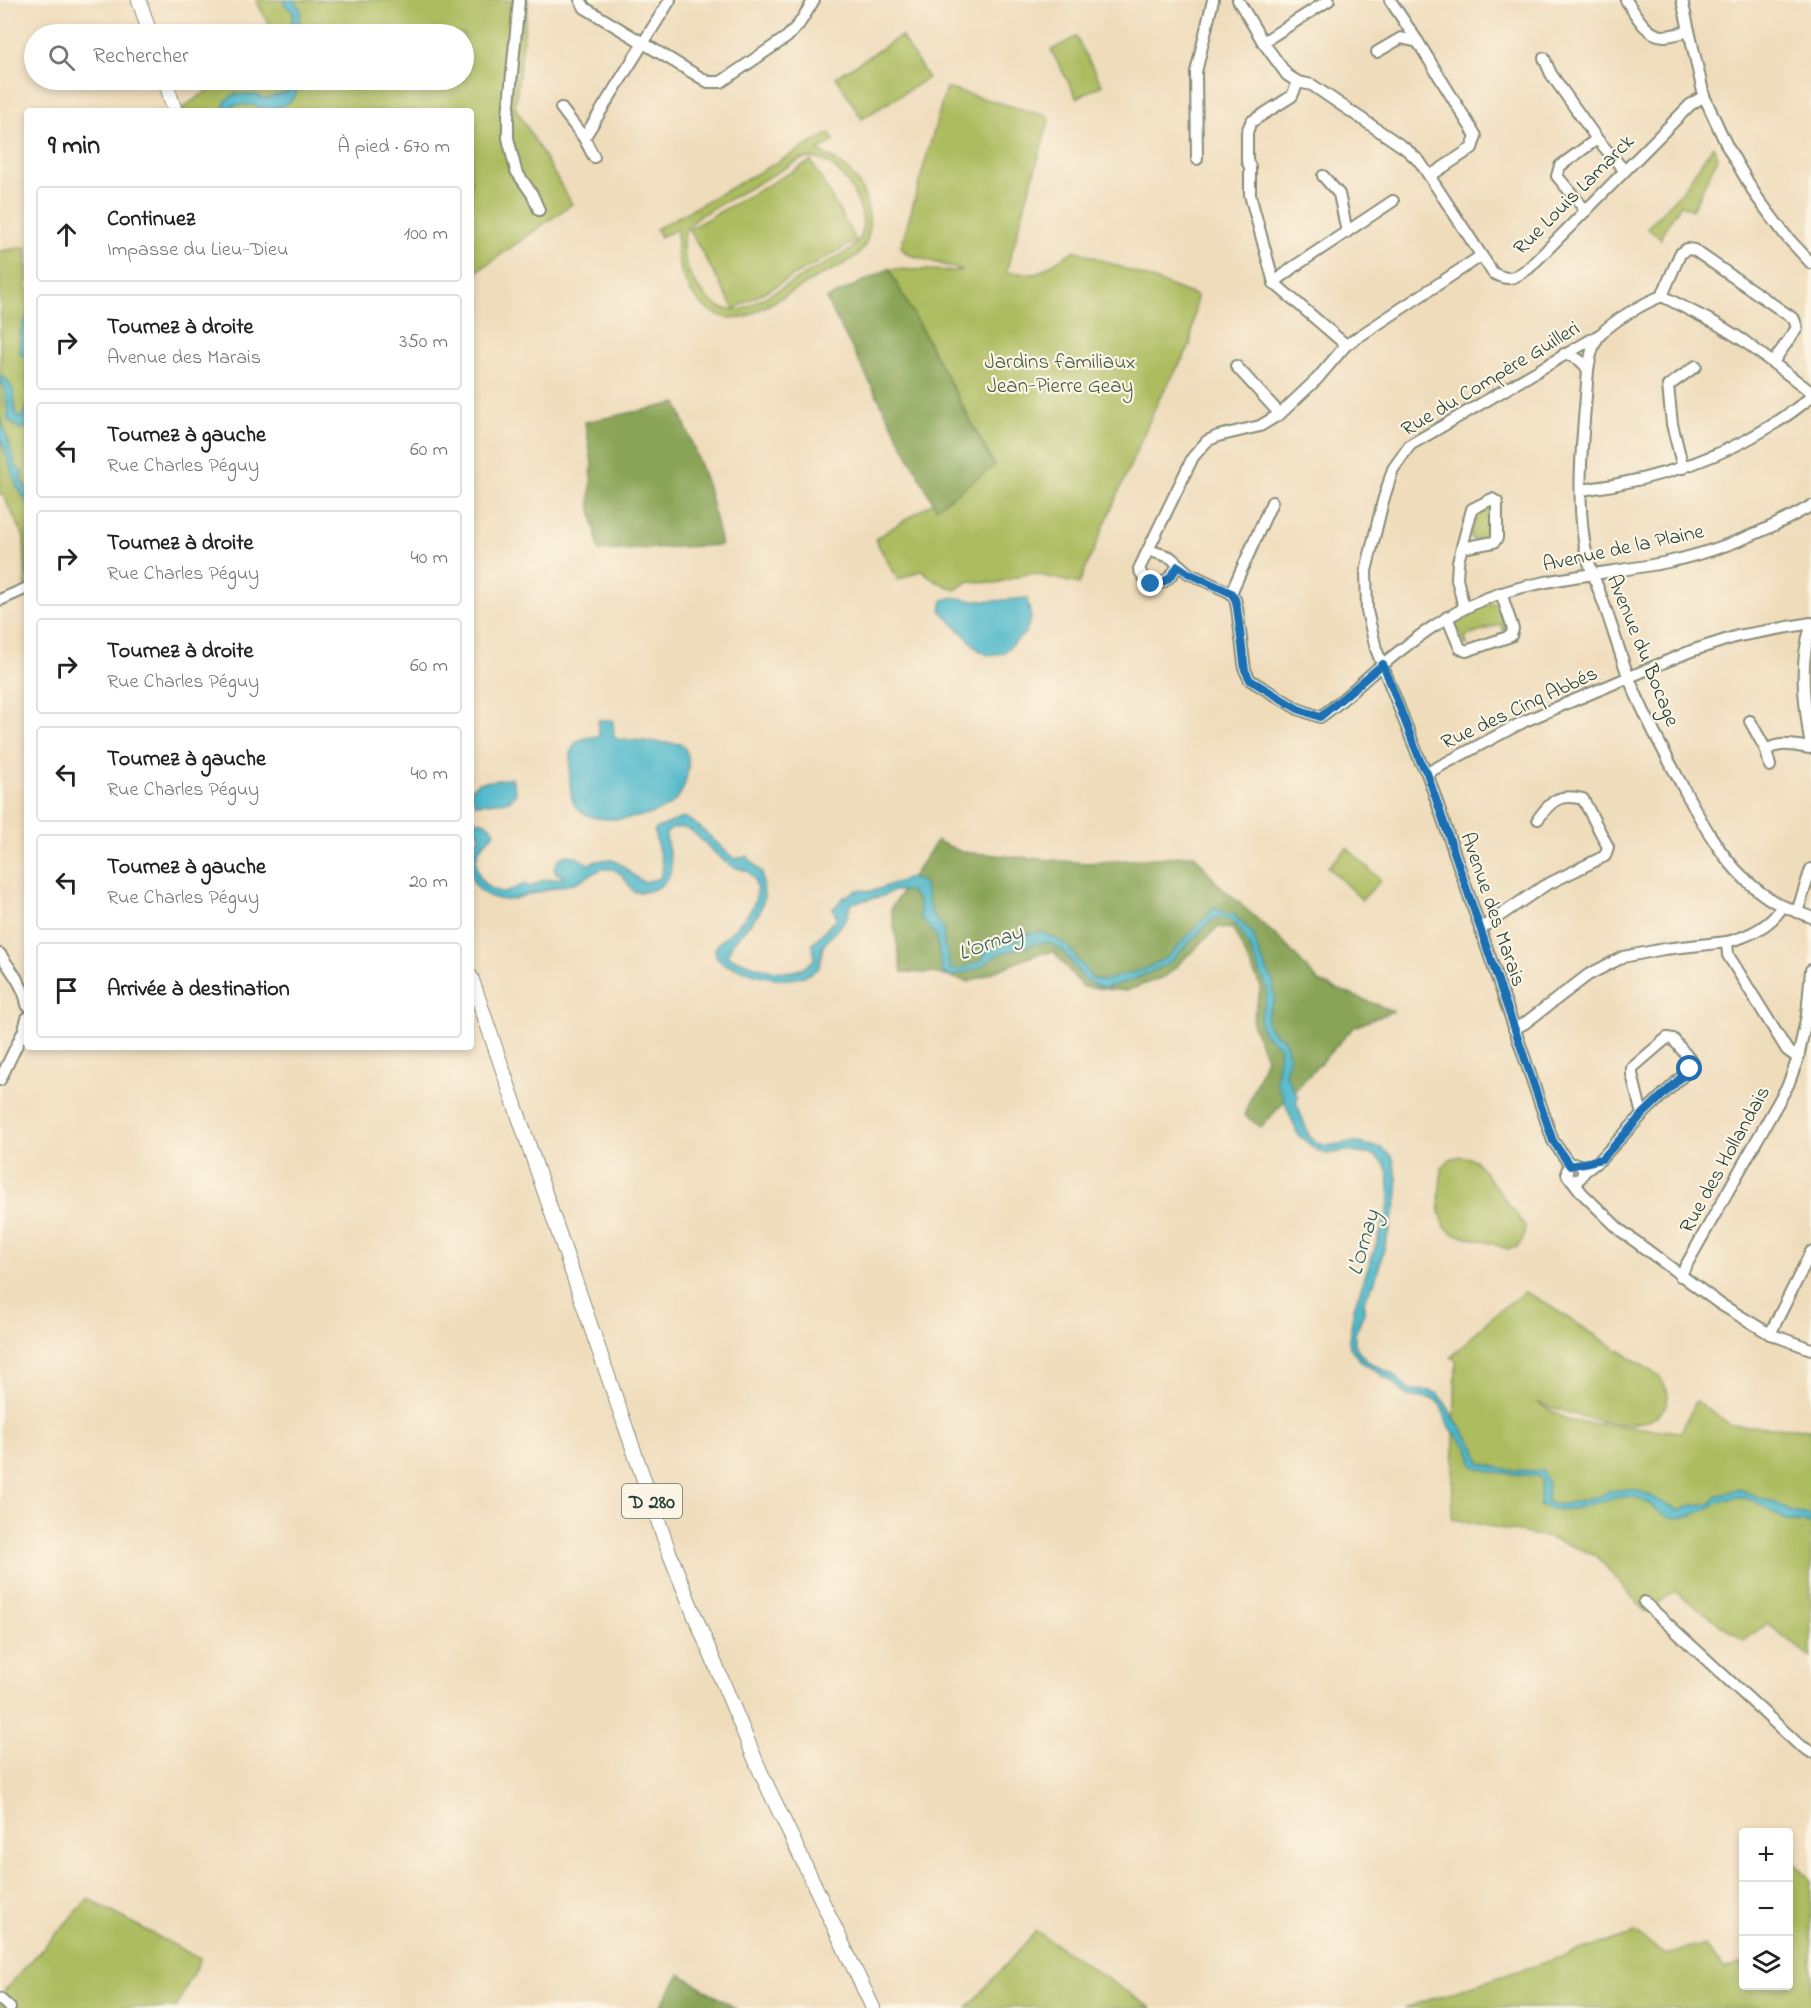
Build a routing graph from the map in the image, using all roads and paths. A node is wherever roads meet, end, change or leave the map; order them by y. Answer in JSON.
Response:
{"nodes":[{"id":1,"x":139,"y":0,"type":"edge"},
{"id":2,"x":519,"y":0,"type":"edge"},
{"id":3,"x":580,"y":0,"type":"edge"},
{"id":4,"x":670,"y":0,"type":"edge"},
{"id":5,"x":814,"y":0,"type":"edge"},
{"id":6,"x":1213,"y":0,"type":"edge"},
{"id":7,"x":1238,"y":0,"type":"edge"},
{"id":8,"x":1329,"y":0,"type":"edge"},
{"id":9,"x":1390,"y":0,"type":"edge"},
{"id":10,"x":1626,"y":0,"type":"edge"},
{"id":11,"x":1682,"y":0,"type":"edge"},
{"id":12,"x":147,"y":24,"type":"edge"},
{"id":13,"x":1689,"y":31,"type":"junction"},
{"id":14,"x":1263,"y":42,"type":"junction"},
{"id":15,"x":1418,"y":42,"type":"junction"},
{"id":16,"x":644,"y":44,"type":"junction"},
{"id":17,"x":1377,"y":52,"type":"dead end"},
{"id":18,"x":1544,"y":57,"type":"dead end"},
{"id":19,"x":1298,"y":82,"type":"junction"},
{"id":20,"x":168,"y":90,"type":"edge"},
{"id":21,"x":1704,"y":96,"type":"junction"},
{"id":22,"x":174,"y":108,"type":"edge"},
{"id":23,"x":561,"y":108,"type":"dead end"},
{"id":24,"x":584,"y":138,"type":"junction"},
{"id":25,"x":1597,"y":139,"type":"junction"},
{"id":26,"x":594,"y":157,"type":"dead end"},
{"id":27,"x":1197,"y":159,"type":"dead end"},
{"id":28,"x":1624,"y":170,"type":"junction"},
{"id":29,"x":1323,"y":176,"type":"dead end"},
{"id":30,"x":1430,"y":177,"type":"junction"},
{"id":31,"x":1393,"y":201,"type":"dead end"},
{"id":32,"x":539,"y":210,"type":"dead end"},
{"id":33,"x":1586,"y":211,"type":"junction"},
{"id":34,"x":1347,"y":232,"type":"junction"},
{"id":35,"x":1481,"y":256,"type":"junction"},
{"id":36,"x":1811,"y":263,"type":"edge"},
{"id":37,"x":1274,"y":283,"type":"junction"},
{"id":38,"x":1662,"y":296,"type":"junction"},
{"id":39,"x":1599,"y":335,"type":"junction"},
{"id":40,"x":1346,"y":345,"type":"junction"},
{"id":41,"x":1564,"y":354,"type":"junction"},
{"id":42,"x":1773,"y":362,"type":"junction"},
{"id":43,"x":1236,"y":366,"type":"dead end"},
{"id":44,"x":1696,"y":366,"type":"dead end"},
{"id":45,"x":1588,"y":370,"type":"junction"},
{"id":46,"x":1811,"y":392,"type":"edge"},
{"id":47,"x":1811,"y":397,"type":"edge"},
{"id":48,"x":1280,"y":414,"type":"junction"},
{"id":49,"x":1683,"y":468,"type":"junction"},
{"id":50,"x":1582,"y":490,"type":"junction"},
{"id":51,"x":1272,"y":502,"type":"dead end"},
{"id":52,"x":1811,"y":506,"type":"edge"},
{"id":53,"x":1462,"y":548,"type":"junction"},
{"id":54,"x":1148,"y":550,"type":"junction"},
{"id":55,"x":1178,"y":566,"type":"junction"},
{"id":56,"x":1593,"y":575,"type":"junction"},
{"id":57,"x":24,"y":589,"type":"edge"},
{"id":58,"x":1231,"y":593,"type":"junction"},
{"id":59,"x":1501,"y":593,"type":"junction"},
{"id":60,"x":0,"y":600,"type":"edge"},
{"id":61,"x":1464,"y":608,"type":"junction"},
{"id":62,"x":1447,"y":617,"type":"junction"},
{"id":63,"x":1811,"y":624,"type":"edge"},
{"id":64,"x":1383,"y":664,"type":"junction"},
{"id":65,"x":1629,"y":676,"type":"junction"},
{"id":66,"x":1750,"y":721,"type":"dead end"},
{"id":67,"x":1811,"y":748,"type":"edge"},
{"id":68,"x":1766,"y":750,"type":"junction"},
{"id":69,"x":1770,"y":766,"type":"dead end"},
{"id":70,"x":1427,"y":773,"type":"junction"},
{"id":71,"x":1538,"y":819,"type":"dead end"},
{"id":72,"x":1811,"y":869,"type":"edge"},
{"id":73,"x":1782,"y":907,"type":"junction"},
{"id":74,"x":1797,"y":912,"type":"junction"},
{"id":75,"x":1811,"y":917,"type":"edge"},
{"id":76,"x":1480,"y":929,"type":"junction"},
{"id":77,"x":1726,"y":942,"type":"junction"},
{"id":78,"x":0,"y":954,"type":"edge"},
{"id":79,"x":1811,"y":970,"type":"edge"},
{"id":80,"x":474,"y":986,"type":"edge"},
{"id":81,"x":24,"y":995,"type":"edge"},
{"id":82,"x":1514,"y":1029,"type":"junction"},
{"id":83,"x":24,"y":1030,"type":"edge"},
{"id":84,"x":1798,"y":1058,"type":"junction"},
{"id":85,"x":0,"y":1080,"type":"edge"},
{"id":86,"x":1642,"y":1115,"type":"junction"},
{"id":87,"x":1577,"y":1171,"type":"junction"},
{"id":88,"x":1811,"y":1252,"type":"edge"},
{"id":89,"x":1680,"y":1276,"type":"junction"},
{"id":90,"x":1770,"y":1334,"type":"junction"},
{"id":91,"x":1811,"y":1349,"type":"edge"},
{"id":92,"x":1644,"y":1602,"type":"dead end"},
{"id":93,"x":1811,"y":1752,"type":"edge"},
{"id":94,"x":0,"y":1999,"type":"edge"},
{"id":95,"x":10,"y":2008,"type":"edge"},
{"id":96,"x":873,"y":2008,"type":"edge"}],
"edges":[{"from":1,"to":12,"type":"main road"},
{"from":2,"to":32,"type":"street"},
{"from":3,"to":16,"type":"street"},
{"from":4,"to":16,"type":"street"},
{"from":5,"to":16,"type":"street"},
{"from":6,"to":27,"type":"street"},
{"from":7,"to":14,"type":"street"},
{"from":8,"to":14,"type":"street"},
{"from":9,"to":15,"type":"street"},
{"from":10,"to":13,"type":"street"},
{"from":11,"to":13,"type":"street"},
{"from":13,"to":21,"type":"street"},
{"from":14,"to":19,"type":"street"},
{"from":15,"to":17,"type":"street"},
{"from":15,"to":30,"type":"street"},
{"from":16,"to":24,"type":"street"},
{"from":18,"to":25,"type":"street"},
{"from":19,"to":30,"type":"street"},
{"from":19,"to":37,"type":"street"},
{"from":20,"to":22,"type":"main road"},
{"from":21,"to":28,"type":"street","name":"Rue Louis Lamarck"},
{"from":21,"to":36,"type":"street"},
{"from":23,"to":24,"type":"street"},
{"from":24,"to":26,"type":"street"},
{"from":25,"to":28,"type":"street"},
{"from":25,"to":33,"type":"street"},
{"from":28,"to":33,"type":"street","name":"Rue Louis Lamarck"},
{"from":29,"to":34,"type":"street"},
{"from":30,"to":35,"type":"street"},
{"from":31,"to":34,"type":"street"},
{"from":33,"to":35,"type":"street","name":"Rue Louis Lamarck"},
{"from":34,"to":37,"type":"street"},
{"from":35,"to":40,"type":"street","name":"Rue Louis Lamarck"},
{"from":37,"to":40,"type":"street"},
{"from":38,"to":39,"type":"street"},
{"from":38,"to":42,"type":"street"},
{"from":38,"to":42,"type":"street"},
{"from":39,"to":41,"type":"street","name":"Rue du Compère Guilleri"},
{"from":39,"to":45,"type":"street","name":"Avenue du Bocage"},
{"from":40,"to":48,"type":"street","name":"Rue Louis Lamarck"},
{"from":41,"to":45,"type":"street"},
{"from":41,"to":64,"type":"street","name":"Rue du Compère Guilleri"},
{"from":42,"to":46,"type":"street"},
{"from":43,"to":48,"type":"street"},
{"from":44,"to":49,"type":"street"},
{"from":45,"to":50,"type":"street","name":"Avenue du Bocage"},
{"from":47,"to":49,"type":"street"},
{"from":48,"to":54,"type":"street","name":"Rue Louis Lamarck"},
{"from":49,"to":50,"type":"street"},
{"from":50,"to":56,"type":"street","name":"Avenue du Bocage"},
{"from":51,"to":58,"type":"street"},
{"from":52,"to":56,"type":"street","name":"Avenue de la Plaine"},
{"from":53,"to":53,"type":"street"},
{"from":53,"to":61,"type":"street"},
{"from":54,"to":55,"type":"street"},
{"from":54,"to":55,"type":"street"},
{"from":55,"to":58,"type":"street"},
{"from":56,"to":59,"type":"street","name":"Avenue de la Plaine"},
{"from":56,"to":65,"type":"street","name":"Avenue du Bocage"},
{"from":57,"to":60,"type":"street"},
{"from":58,"to":64,"type":"street","name":"Avenue de la Plaine"},
{"from":59,"to":61,"type":"street","name":"Avenue de la Plaine"},
{"from":59,"to":62,"type":"street"},
{"from":61,"to":62,"type":"street","name":"Avenue de la Plaine"},
{"from":62,"to":64,"type":"street","name":"Avenue de la Plaine"},
{"from":63,"to":65,"type":"street","name":"Rue des Cinq Abbés"},
{"from":63,"to":67,"type":"street"},
{"from":64,"to":70,"type":"street","name":"Avenue des Marais"},
{"from":65,"to":70,"type":"street","name":"Rue des Cinq Abbés"},
{"from":65,"to":73,"type":"street","name":"Avenue du Bocage"},
{"from":66,"to":68,"type":"street"},
{"from":67,"to":68,"type":"street"},
{"from":68,"to":69,"type":"street"},
{"from":70,"to":76,"type":"street","name":"Avenue des Marais"},
{"from":71,"to":76,"type":"street"},
{"from":72,"to":74,"type":"street"},
{"from":73,"to":74,"type":"street","name":"Avenue du Bocage"},
{"from":73,"to":77,"type":"street"},
{"from":74,"to":75,"type":"street","name":"Avenue du Bocage"},
{"from":76,"to":82,"type":"street","name":"Avenue des Marais"},
{"from":77,"to":82,"type":"street"},
{"from":77,"to":84,"type":"street"},
{"from":78,"to":81,"type":"street"},
{"from":79,"to":84,"type":"street","name":"Rue des Hollandais"},
{"from":80,"to":96,"type":"main road","number":"D 280"},
{"from":82,"to":87,"type":"street","name":"Avenue des Marais"},
{"from":83,"to":85,"type":"street"},
{"from":84,"to":89,"type":"street","name":"Rue des Hollandais"},
{"from":86,"to":86,"type":"street"},
{"from":86,"to":87,"type":"street"},
{"from":87,"to":89,"type":"street","name":"Avenue des Marais"},
{"from":88,"to":90,"type":"street"},
{"from":89,"to":90,"type":"street","name":"Avenue des Marais"},
{"from":90,"to":91,"type":"street","name":"Avenue des Marais"},
{"from":92,"to":93,"type":"street"},
{"from":94,"to":95,"type":"street"}]}
